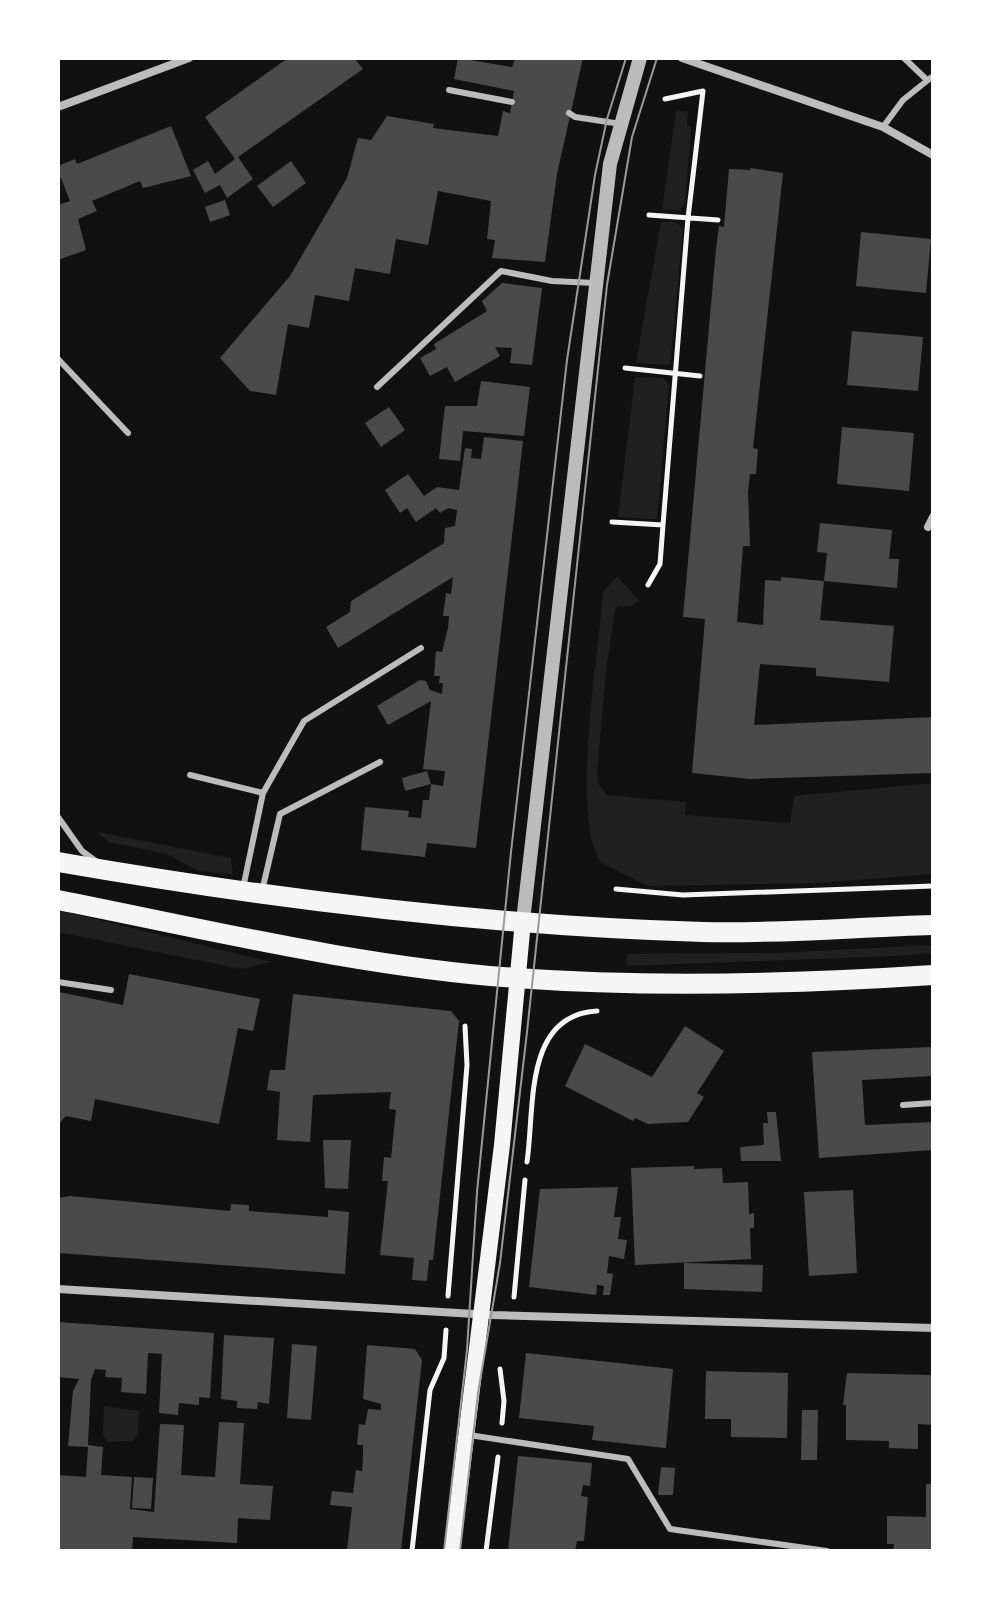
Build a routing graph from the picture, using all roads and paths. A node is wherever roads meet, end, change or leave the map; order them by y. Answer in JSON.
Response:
{"nodes":[{"id":1,"x":640,"y":58,"type":"edge"},
{"id":2,"x":682,"y":58,"type":"edge"},
{"id":3,"x":904,"y":58,"type":"edge"},
{"id":4,"x":184,"y":59,"type":"edge"},
{"id":5,"x":930,"y":78,"type":"edge"},
{"id":6,"x":449,"y":90,"type":"dead end"},
{"id":7,"x":665,"y":99,"type":"dead end"},
{"id":8,"x":512,"y":102,"type":"dead end"},
{"id":9,"x":58,"y":107,"type":"edge"},
{"id":10,"x":569,"y":113,"type":"dead end"},
{"id":11,"x":621,"y":124,"type":"junction"},
{"id":12,"x":883,"y":127,"type":"junction"},
{"id":13,"x":933,"y":155,"type":"edge"},
{"id":14,"x":649,"y":215,"type":"dead end"},
{"id":15,"x":688,"y":218,"type":"junction"},
{"id":16,"x":718,"y":220,"type":"dead end"},
{"id":17,"x":595,"y":283,"type":"junction"},
{"id":18,"x":58,"y":359,"type":"edge"},
{"id":19,"x":625,"y":368,"type":"dead end"},
{"id":20,"x":675,"y":372,"type":"junction"},
{"id":21,"x":700,"y":376,"type":"dead end"},
{"id":22,"x":377,"y":387,"type":"dead end"},
{"id":23,"x":128,"y":433,"type":"dead end"},
{"id":24,"x":933,"y":517,"type":"edge"},
{"id":25,"x":612,"y":522,"type":"dead end"},
{"id":26,"x":663,"y":525,"type":"junction"},
{"id":27,"x":931,"y":530,"type":"edge"},
{"id":28,"x":648,"y":585,"type":"dead end"},
{"id":29,"x":421,"y":648,"type":"dead end"},
{"id":30,"x":380,"y":762,"type":"dead end"},
{"id":31,"x":190,"y":775,"type":"dead end"},
{"id":32,"x":263,"y":793,"type":"junction"},
{"id":33,"x":58,"y":817,"type":"edge"},
{"id":34,"x":58,"y":862,"type":"edge"},
{"id":35,"x":110,"y":871,"type":"junction"},
{"id":36,"x":933,"y":886,"type":"edge"},
{"id":37,"x":616,"y":889,"type":"dead end"},
{"id":38,"x":252,"y":893,"type":"junction"},
{"id":39,"x":58,"y":900,"type":"edge"},
{"id":40,"x":523,"y":921,"type":"junction"},
{"id":41,"x":933,"y":925,"type":"edge"},
{"id":42,"x":933,"y":975,"type":"edge"},
{"id":43,"x":517,"y":978,"type":"junction"},
{"id":44,"x":58,"y":982,"type":"edge"},
{"id":45,"x":111,"y":990,"type":"dead end"},
{"id":46,"x":609,"y":1011,"type":"dead end"},
{"id":47,"x":465,"y":1026,"type":"dead end"},
{"id":48,"x":933,"y":1103,"type":"edge"},
{"id":49,"x":903,"y":1105,"type":"dead end"},
{"id":50,"x":448,"y":1287,"type":"dead end"},
{"id":51,"x":58,"y":1289,"type":"edge"},
{"id":52,"x":482,"y":1314,"type":"junction"},
{"id":53,"x":511,"y":1315,"type":"junction"},
{"id":54,"x":933,"y":1328,"type":"edge"},
{"id":55,"x":445,"y":1349,"type":"dead end"},
{"id":56,"x":500,"y":1358,"type":"dead end"},
{"id":57,"x":465,"y":1434,"type":"junction"},
{"id":58,"x":500,"y":1438,"type":"junction"},
{"id":59,"x":412,"y":1551,"type":"edge"},
{"id":60,"x":452,"y":1551,"type":"edge"},
{"id":61,"x":486,"y":1551,"type":"edge"},
{"id":62,"x":827,"y":1551,"type":"edge"}],
"edges":[{"from":1,"to":11,"type":"street"},
{"from":2,"to":12,"type":"street"},
{"from":3,"to":5,"type":"lane"},
{"from":4,"to":9,"type":"street"},
{"from":5,"to":12,"type":"lane"},
{"from":6,"to":8,"type":"lane"},
{"from":7,"to":15,"type":"path"},
{"from":10,"to":11,"type":"lane"},
{"from":11,"to":17,"type":"street"},
{"from":12,"to":13,"type":"street"},
{"from":14,"to":15,"type":"path"},
{"from":15,"to":16,"type":"path"},
{"from":15,"to":20,"type":"path"},
{"from":17,"to":22,"type":"lane"},
{"from":17,"to":40,"type":"street"},
{"from":18,"to":23,"type":"lane"},
{"from":19,"to":20,"type":"path"},
{"from":20,"to":21,"type":"path"},
{"from":20,"to":26,"type":"path"},
{"from":24,"to":27,"type":"street"},
{"from":25,"to":26,"type":"path"},
{"from":26,"to":28,"type":"path"},
{"from":29,"to":32,"type":"lane"},
{"from":30,"to":38,"type":"lane"},
{"from":31,"to":32,"type":"lane"},
{"from":32,"to":38,"type":"lane"},
{"from":33,"to":35,"type":"lane"},
{"from":34,"to":35,"type":"main road"},
{"from":35,"to":38,"type":"main road"},
{"from":36,"to":37,"type":"path"},
{"from":38,"to":40,"type":"main road"},
{"from":39,"to":43,"type":"main road"},
{"from":40,"to":41,"type":"main road"},
{"from":40,"to":43,"type":"main road"},
{"from":42,"to":43,"type":"main road"},
{"from":43,"to":52,"type":"main road"},
{"from":44,"to":45,"type":"lane"},
{"from":46,"to":53,"type":"path"},
{"from":47,"to":50,"type":"path"},
{"from":48,"to":49,"type":"lane"},
{"from":51,"to":52,"type":"street"},
{"from":52,"to":53,"type":"street"},
{"from":52,"to":57,"type":"main road"},
{"from":53,"to":54,"type":"street"},
{"from":55,"to":59,"type":"path"},
{"from":56,"to":58,"type":"path"},
{"from":57,"to":58,"type":"lane"},
{"from":57,"to":60,"type":"main road"},
{"from":58,"to":61,"type":"path"},
{"from":58,"to":62,"type":"lane"}]}
